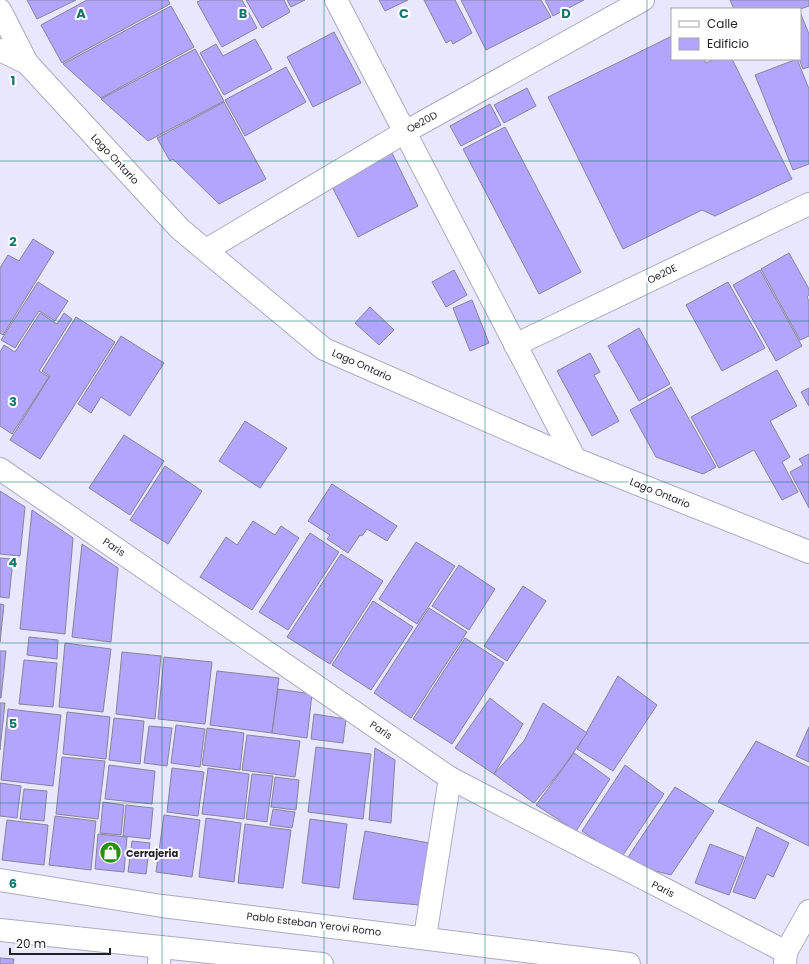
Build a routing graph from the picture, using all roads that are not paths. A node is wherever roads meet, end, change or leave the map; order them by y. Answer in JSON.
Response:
{"nodes":[{"id":1,"x":336,"y":0,"type":"edge"},
{"id":2,"x":643,"y":0,"type":"edge"},
{"id":3,"x":0,"y":10,"type":"edge"},
{"id":4,"x":0,"y":50,"type":"edge"},
{"id":5,"x":27,"y":63,"type":"junction"},
{"id":6,"x":405,"y":132,"type":"junction"},
{"id":7,"x":809,"y":204,"type":"edge"},
{"id":8,"x":206,"y":250,"type":"junction"},
{"id":9,"x":515,"y":345,"type":"junction"},
{"id":10,"x":575,"y":459,"type":"junction"},
{"id":11,"x":0,"y":469,"type":"edge"},
{"id":12,"x":809,"y":552,"type":"edge"},
{"id":13,"x":450,"y":778,"type":"junction"},
{"id":14,"x":0,"y":880,"type":"edge"},
{"id":15,"x":809,"y":911,"type":"edge"},
{"id":16,"x":0,"y":930,"type":"edge"},
{"id":17,"x":424,"y":937,"type":"junction"},
{"id":18,"x":159,"y":956,"type":"edge"},
{"id":19,"x":786,"y":958,"type":"edge"},
{"id":20,"x":322,"y":964,"type":"edge"},
{"id":21,"x":629,"y":964,"type":"edge"}],
"edges":[{"from":1,"to":6,"type":"street"},
{"from":2,"to":6,"type":"street","name":"Oe20D"},
{"from":3,"to":5,"type":"street"},
{"from":4,"to":5,"type":"street","name":"Lago Ontario"},
{"from":5,"to":8,"type":"street","name":"Lago Ontario"},
{"from":6,"to":8,"type":"street","name":"Oe20D"},
{"from":6,"to":9,"type":"street"},
{"from":7,"to":9,"type":"street","name":"Oe20E"},
{"from":8,"to":10,"type":"street","name":"Lago Ontario"},
{"from":9,"to":10,"type":"street"},
{"from":10,"to":12,"type":"street","name":"Lago Ontario"},
{"from":11,"to":13,"type":"street","name":"Paris"},
{"from":13,"to":17,"type":"street"},
{"from":13,"to":19,"type":"street","name":"Paris"},
{"from":14,"to":17,"type":"street","name":"Pablo Esteban Yerovi Romo"},
{"from":15,"to":19,"type":"street"},
{"from":16,"to":18,"type":"street"},
{"from":17,"to":21,"type":"street","name":"Pablo Esteban Yerovi Romo"},
{"from":18,"to":20,"type":"street"}]}
